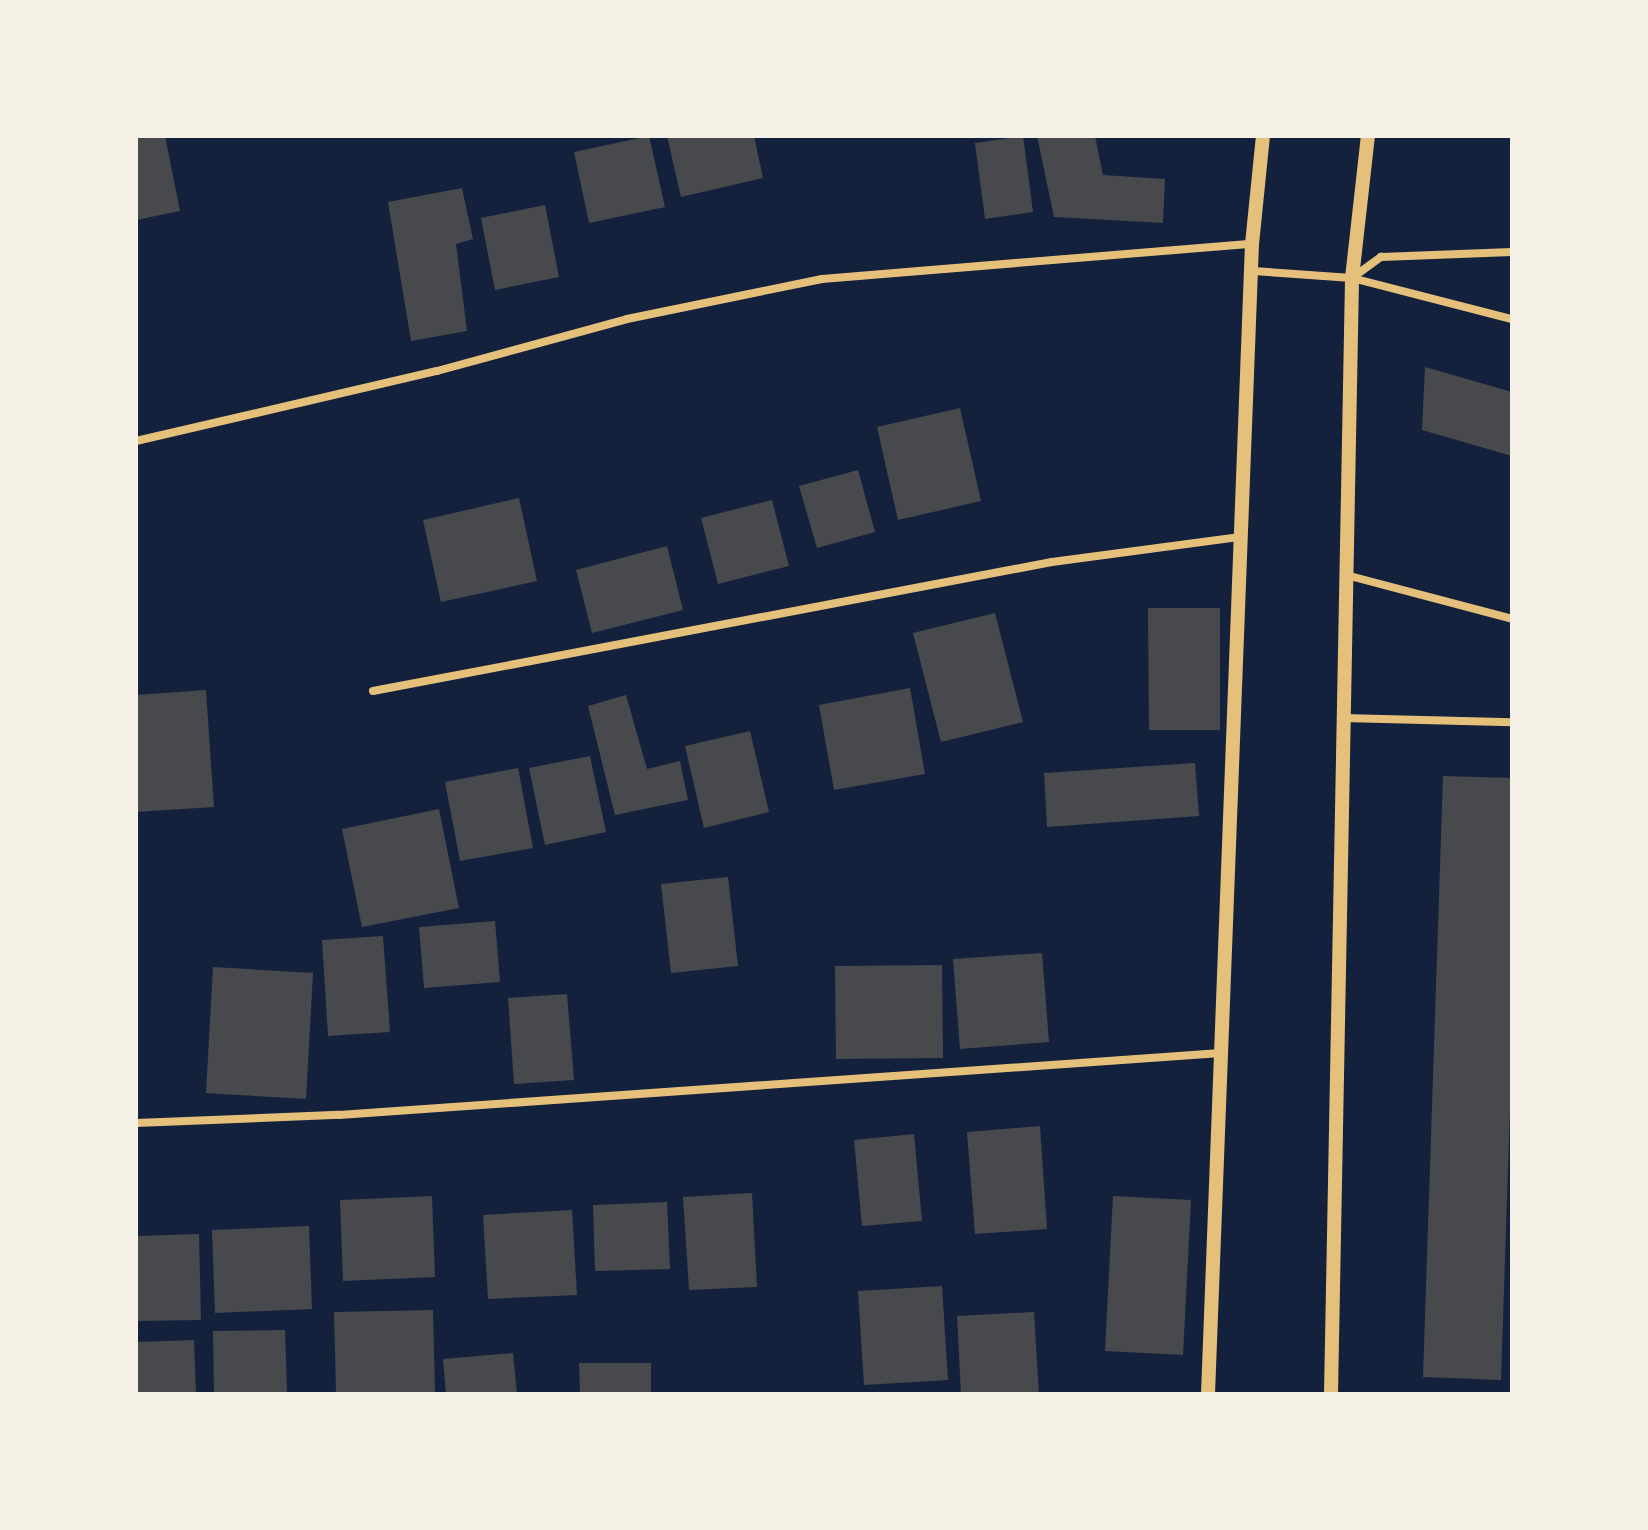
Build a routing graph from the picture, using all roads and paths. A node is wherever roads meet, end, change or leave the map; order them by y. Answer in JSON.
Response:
{"nodes":[{"id":1,"x":1263,"y":136,"type":"edge"},
{"id":2,"x":1368,"y":136,"type":"edge"},
{"id":3,"x":1252,"y":244,"type":"junction"},
{"id":4,"x":1512,"y":252,"type":"edge"},
{"id":5,"x":1253,"y":271,"type":"junction"},
{"id":6,"x":1352,"y":278,"type":"junction"},
{"id":7,"x":1512,"y":319,"type":"edge"},
{"id":8,"x":136,"y":441,"type":"edge"},
{"id":9,"x":1240,"y":537,"type":"junction"},
{"id":10,"x":1346,"y":575,"type":"junction"},
{"id":11,"x":1512,"y":619,"type":"edge"},
{"id":12,"x":373,"y":691,"type":"dead end"},
{"id":13,"x":1343,"y":718,"type":"junction"},
{"id":14,"x":1512,"y":722,"type":"edge"},
{"id":15,"x":1221,"y":1053,"type":"junction"},
{"id":16,"x":136,"y":1123,"type":"edge"},
{"id":17,"x":1208,"y":1394,"type":"edge"},
{"id":18,"x":1331,"y":1394,"type":"edge"}],
"edges":[{"from":1,"to":3,"type":"street"},
{"from":2,"to":6,"type":"street"},
{"from":3,"to":5,"type":"street"},
{"from":3,"to":8,"type":"street"},
{"from":4,"to":6,"type":"street"},
{"from":5,"to":6,"type":"street"},
{"from":5,"to":9,"type":"street"},
{"from":6,"to":7,"type":"street"},
{"from":6,"to":10,"type":"street"},
{"from":9,"to":12,"type":"street"},
{"from":9,"to":15,"type":"street"},
{"from":10,"to":11,"type":"street"},
{"from":10,"to":13,"type":"street"},
{"from":13,"to":14,"type":"street"},
{"from":13,"to":18,"type":"street"},
{"from":15,"to":16,"type":"street"},
{"from":15,"to":17,"type":"street"}]}
